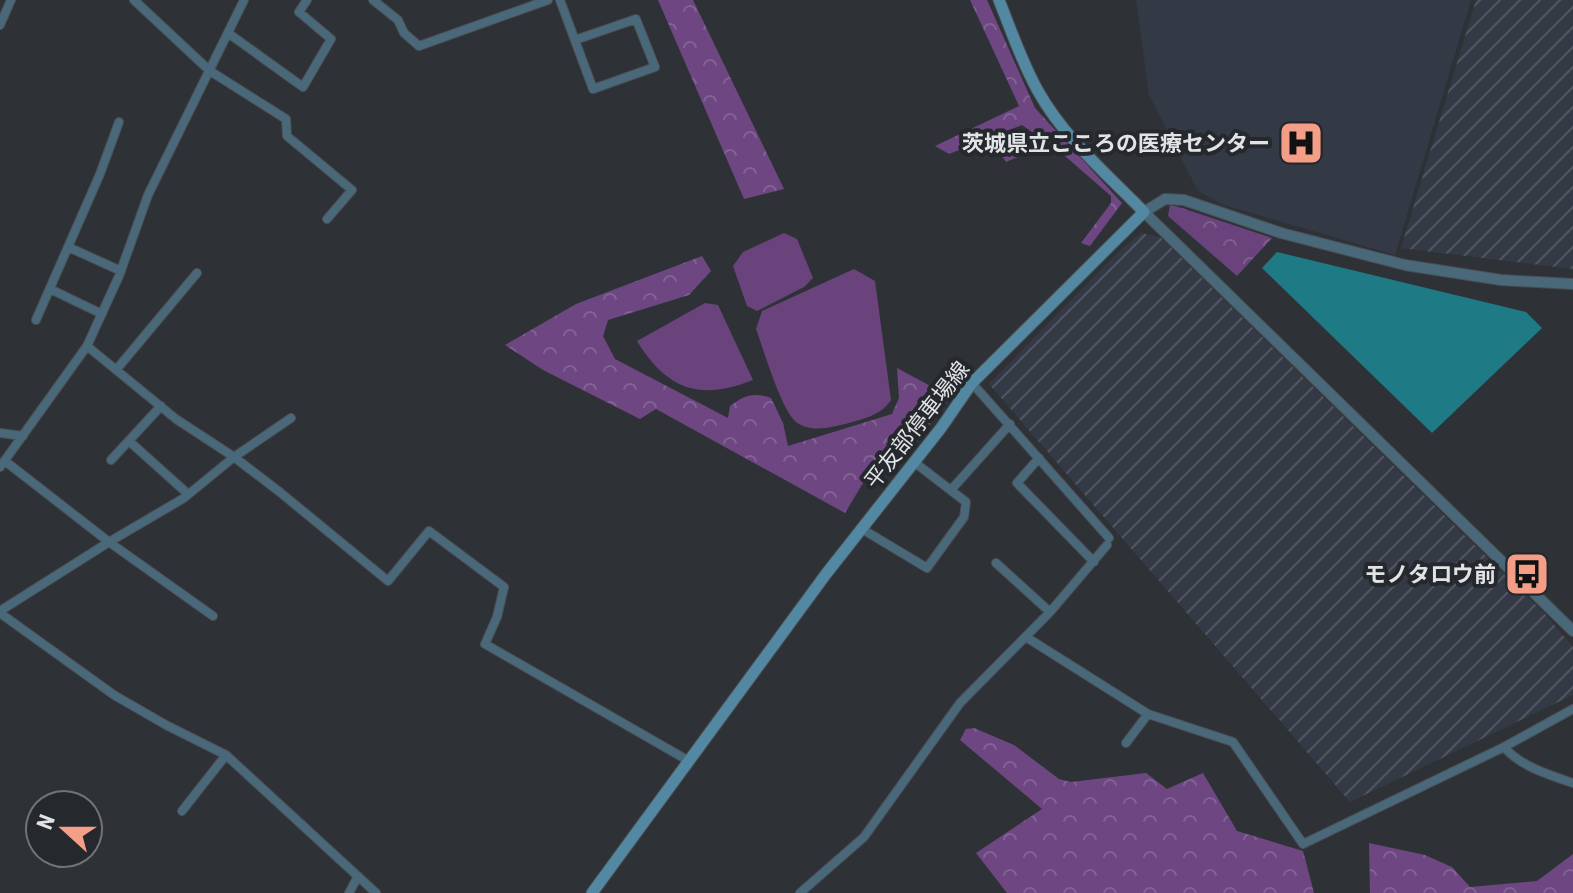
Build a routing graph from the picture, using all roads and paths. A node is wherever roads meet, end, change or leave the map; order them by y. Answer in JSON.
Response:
{"nodes":[{"id":1,"x":11,"y":0,"type":"edge"},
{"id":2,"x":134,"y":0,"type":"edge"},
{"id":3,"x":244,"y":0,"type":"edge"},
{"id":4,"x":307,"y":0,"type":"edge"},
{"id":5,"x":373,"y":0,"type":"edge"},
{"id":6,"x":548,"y":0,"type":"edge"},
{"id":7,"x":560,"y":0,"type":"edge"},
{"id":8,"x":999,"y":0,"type":"edge"},
{"id":9,"x":0,"y":25,"type":"edge"},
{"id":10,"x":228,"y":33,"type":"junction"},
{"id":11,"x":575,"y":40,"type":"junction"},
{"id":12,"x":210,"y":71,"type":"junction"},
{"id":13,"x":119,"y":122,"type":"dead end"},
{"id":14,"x":1144,"y":212,"type":"junction"},
{"id":15,"x":327,"y":219,"type":"dead end"},
{"id":16,"x":68,"y":247,"type":"junction"},
{"id":17,"x":121,"y":271,"type":"junction"},
{"id":18,"x":197,"y":273,"type":"dead end"},
{"id":19,"x":1573,"y":284,"type":"edge"},
{"id":20,"x":50,"y":289,"type":"junction"},
{"id":21,"x":102,"y":314,"type":"junction"},
{"id":22,"x":36,"y":320,"type":"dead end"},
{"id":23,"x":87,"y":346,"type":"junction"},
{"id":24,"x":116,"y":370,"type":"junction"},
{"id":25,"x":972,"y":383,"type":"junction"},
{"id":26,"x":161,"y":406,"type":"junction"},
{"id":27,"x":291,"y":418,"type":"dead end"},
{"id":28,"x":1010,"y":424,"type":"junction"},
{"id":29,"x":0,"y":433,"type":"edge"},
{"id":30,"x":23,"y":436,"type":"junction"},
{"id":31,"x":129,"y":441,"type":"junction"},
{"id":32,"x":234,"y":457,"type":"junction"},
{"id":33,"x":1039,"y":458,"type":"junction"},
{"id":34,"x":111,"y":460,"type":"dead end"},
{"id":35,"x":914,"y":462,"type":"junction"},
{"id":36,"x":2,"y":464,"type":"edge"},
{"id":37,"x":951,"y":490,"type":"junction"},
{"id":38,"x":188,"y":494,"type":"junction"},
{"id":39,"x":862,"y":529,"type":"junction"},
{"id":40,"x":109,"y":542,"type":"junction"},
{"id":41,"x":1094,"y":562,"type":"junction"},
{"id":42,"x":996,"y":563,"type":"dead end"},
{"id":43,"x":0,"y":612,"type":"edge"},
{"id":44,"x":1050,"y":612,"type":"junction"},
{"id":45,"x":213,"y":616,"type":"dead end"},
{"id":46,"x":1573,"y":631,"type":"edge"},
{"id":47,"x":1026,"y":637,"type":"junction"},
{"id":48,"x":1573,"y":709,"type":"edge"},
{"id":49,"x":1148,"y":714,"type":"junction"},
{"id":50,"x":1126,"y":743,"type":"dead end"},
{"id":51,"x":1504,"y":747,"type":"junction"},
{"id":52,"x":226,"y":755,"type":"junction"},
{"id":53,"x":689,"y":761,"type":"junction"},
{"id":54,"x":1573,"y":783,"type":"edge"},
{"id":55,"x":182,"y":811,"type":"dead end"},
{"id":56,"x":358,"y":876,"type":"junction"},
{"id":57,"x":349,"y":893,"type":"edge"},
{"id":58,"x":376,"y":893,"type":"edge"},
{"id":59,"x":592,"y":893,"type":"edge"},
{"id":60,"x":800,"y":893,"type":"edge"}],
"edges":[{"from":1,"to":9,"type":"street"},
{"from":2,"to":12,"type":"street"},
{"from":3,"to":10,"type":"street"},
{"from":4,"to":10,"type":"street"},
{"from":5,"to":6,"type":"street"},
{"from":7,"to":11,"type":"street"},
{"from":8,"to":14,"type":"main road"},
{"from":10,"to":12,"type":"street"},
{"from":11,"to":11,"type":"street"},
{"from":12,"to":15,"type":"street"},
{"from":12,"to":17,"type":"street"},
{"from":13,"to":16,"type":"street"},
{"from":14,"to":19,"type":"street"},
{"from":14,"to":25,"type":"main road","name":"平友部停車場線"},
{"from":14,"to":46,"type":"street"},
{"from":16,"to":17,"type":"street"},
{"from":16,"to":20,"type":"street"},
{"from":17,"to":21,"type":"street"},
{"from":18,"to":24,"type":"street"},
{"from":20,"to":21,"type":"street"},
{"from":20,"to":22,"type":"street"},
{"from":21,"to":23,"type":"street"},
{"from":23,"to":24,"type":"street"},
{"from":23,"to":30,"type":"street"},
{"from":24,"to":26,"type":"street"},
{"from":25,"to":28,"type":"street"},
{"from":25,"to":35,"type":"main road","name":"平友部停車場線"},
{"from":26,"to":31,"type":"street"},
{"from":26,"to":32,"type":"street"},
{"from":27,"to":32,"type":"street"},
{"from":28,"to":33,"type":"street"},
{"from":28,"to":37,"type":"street"},
{"from":29,"to":30,"type":"street"},
{"from":30,"to":36,"type":"street"},
{"from":31,"to":34,"type":"street"},
{"from":31,"to":38,"type":"street"},
{"from":32,"to":38,"type":"street"},
{"from":32,"to":53,"type":"street"},
{"from":33,"to":41,"type":"street"},
{"from":33,"to":41,"type":"street"},
{"from":35,"to":37,"type":"street"},
{"from":35,"to":39,"type":"main road","name":"平友部停車場線"},
{"from":36,"to":40,"type":"street"},
{"from":37,"to":39,"type":"street"},
{"from":38,"to":40,"type":"street"},
{"from":39,"to":53,"type":"main road","name":"平友部停車場線"},
{"from":40,"to":43,"type":"street"},
{"from":40,"to":45,"type":"street"},
{"from":41,"to":44,"type":"street"},
{"from":42,"to":44,"type":"street"},
{"from":43,"to":52,"type":"street"},
{"from":44,"to":47,"type":"street"},
{"from":47,"to":49,"type":"street"},
{"from":47,"to":60,"type":"street"},
{"from":48,"to":51,"type":"street"},
{"from":49,"to":50,"type":"street"},
{"from":49,"to":51,"type":"street"},
{"from":51,"to":54,"type":"street"},
{"from":52,"to":55,"type":"street"},
{"from":52,"to":56,"type":"street"},
{"from":53,"to":59,"type":"main road","name":"平友部停車場線"},
{"from":56,"to":57,"type":"street"},
{"from":56,"to":58,"type":"street"}]}
